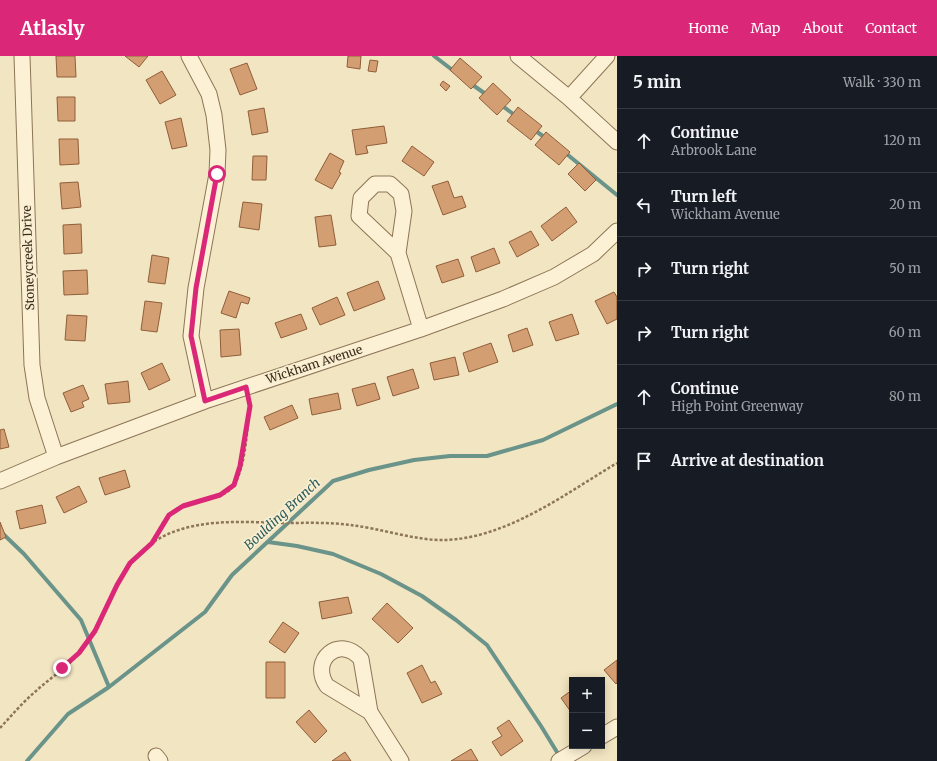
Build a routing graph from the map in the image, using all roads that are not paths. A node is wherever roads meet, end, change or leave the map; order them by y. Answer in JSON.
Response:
{"nodes":[{"id":1,"x":22,"y":56,"type":"edge"},
{"id":2,"x":189,"y":56,"type":"edge"},
{"id":3,"x":518,"y":56,"type":"edge"},
{"id":4,"x":607,"y":56,"type":"edge"},
{"id":5,"x":569,"y":98,"type":"junction"},
{"id":6,"x":617,"y":142,"type":"edge"},
{"id":7,"x":617,"y":231,"type":"edge"},
{"id":8,"x":398,"y":253,"type":"dead end"},
{"id":9,"x":421,"y":329,"type":"junction"},
{"id":10,"x":205,"y":401,"type":"junction"},
{"id":11,"x":56,"y":457,"type":"junction"},
{"id":12,"x":0,"y":481,"type":"edge"},
{"id":13,"x":370,"y":712,"type":"dead end"},
{"id":14,"x":617,"y":727,"type":"edge"},
{"id":15,"x":605,"y":734,"type":"edge"},
{"id":16,"x":579,"y":749,"type":"edge"},
{"id":17,"x":401,"y":761,"type":"edge"},
{"id":18,"x":560,"y":761,"type":"edge"}],
"edges":[{"from":1,"to":11,"type":"street","name":"Stoneycreek Drive"},
{"from":2,"to":10,"type":"street"},
{"from":3,"to":5,"type":"street"},
{"from":4,"to":5,"type":"street"},
{"from":5,"to":6,"type":"street"},
{"from":7,"to":9,"type":"street","name":"Wickham Avenue"},
{"from":8,"to":9,"type":"street"},
{"from":9,"to":10,"type":"street","name":"Wickham Avenue"},
{"from":10,"to":11,"type":"street","name":"Wickham Avenue"},
{"from":11,"to":12,"type":"street","name":"Wickham Avenue"},
{"from":13,"to":17,"type":"street"},
{"from":14,"to":15,"type":"street"},
{"from":16,"to":18,"type":"street"}]}
